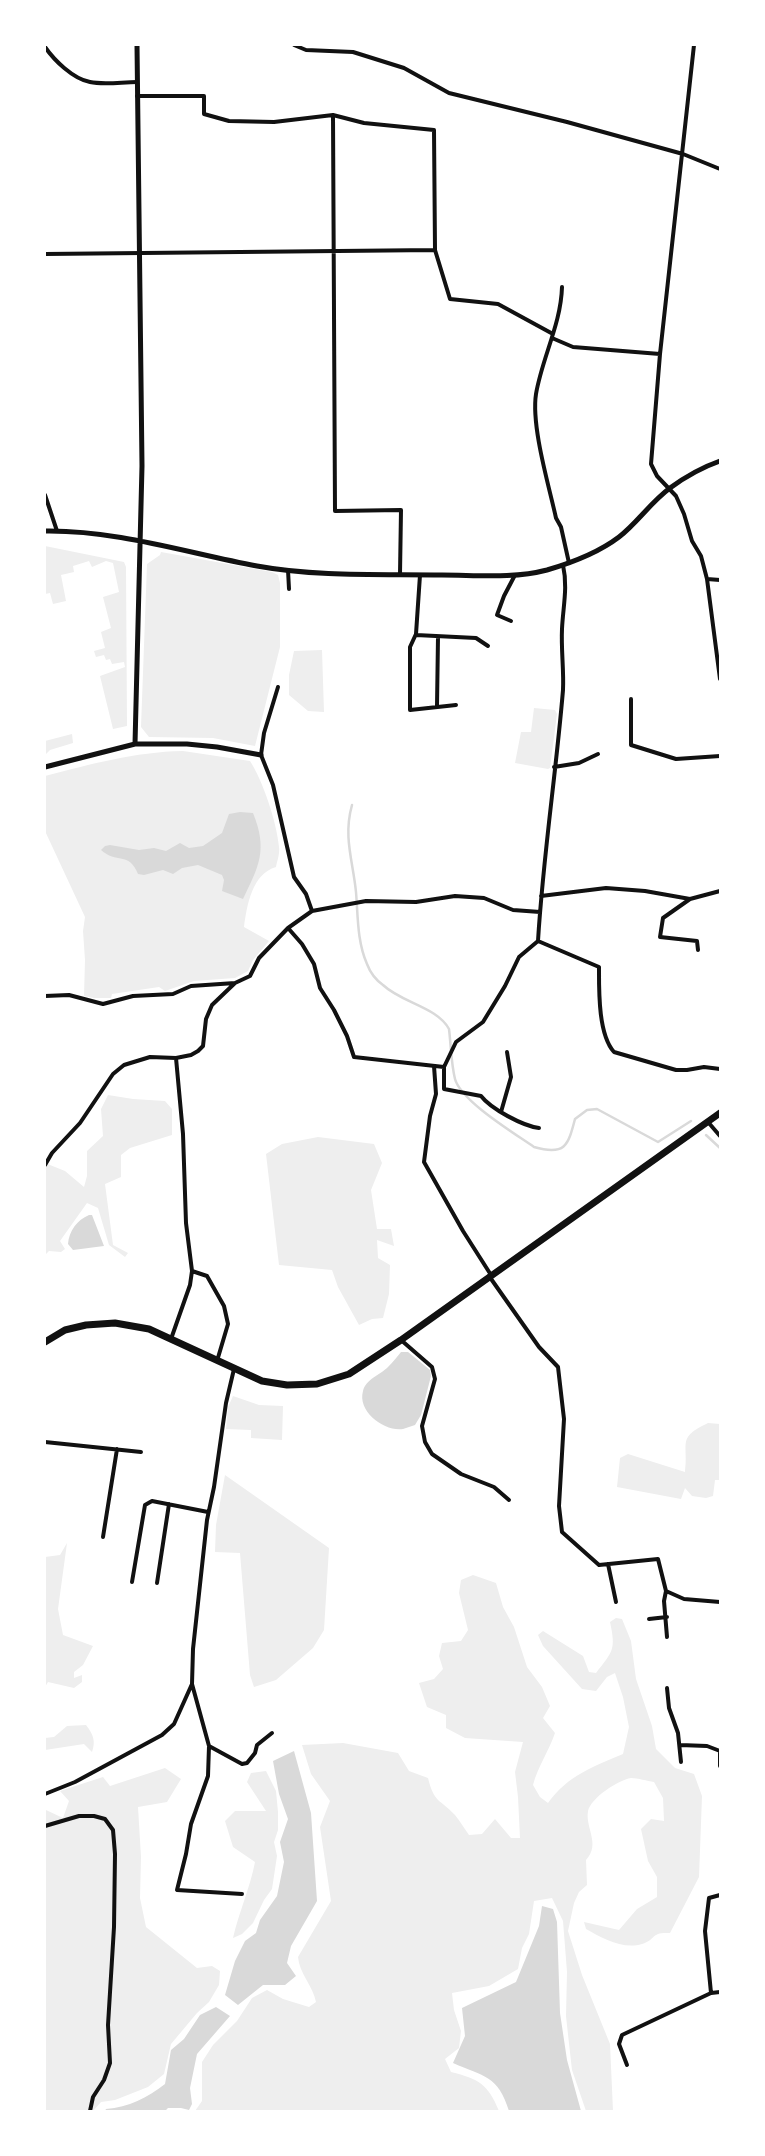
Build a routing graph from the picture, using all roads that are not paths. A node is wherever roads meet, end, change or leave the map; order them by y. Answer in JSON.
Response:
{"nodes":[{"id":1,"x":137,"y":45,"type":"edge"},
{"id":2,"x":294,"y":45,"type":"edge"},
{"id":3,"x":694,"y":45,"type":"edge"},
{"id":4,"x":45,"y":47,"type":"edge"},
{"id":5,"x":137,"y":82,"type":"junction"},
{"id":6,"x":138,"y":96,"type":"junction"},
{"id":7,"x":333,"y":115,"type":"junction"},
{"id":8,"x":683,"y":154,"type":"junction"},
{"id":9,"x":720,"y":169,"type":"edge"},
{"id":10,"x":434,"y":250,"type":"junction"},
{"id":11,"x":333,"y":252,"type":"junction"},
{"id":12,"x":139,"y":253,"type":"junction"},
{"id":13,"x":45,"y":254,"type":"edge"},
{"id":14,"x":562,"y":287,"type":"dead end"},
{"id":15,"x":552,"y":336,"type":"junction"},
{"id":16,"x":660,"y":354,"type":"junction"},
{"id":17,"x":720,"y":461,"type":"edge"},
{"id":18,"x":669,"y":488,"type":"junction"},
{"id":19,"x":45,"y":495,"type":"edge"},
{"id":20,"x":57,"y":530,"type":"junction"},
{"id":21,"x":45,"y":531,"type":"edge"},
{"id":22,"x":139,"y":541,"type":"junction"},
{"id":23,"x":569,"y":563,"type":"junction"},
{"id":24,"x":563,"y":565,"type":"junction"},
{"id":25,"x":288,"y":570,"type":"junction"},
{"id":26,"x":400,"y":574,"type":"junction"},
{"id":27,"x":420,"y":574,"type":"junction"},
{"id":28,"x":515,"y":575,"type":"junction"},
{"id":29,"x":707,"y":580,"type":"junction"},
{"id":30,"x":720,"y":580,"type":"edge"},
{"id":31,"x":289,"y":589,"type":"dead end"},
{"id":32,"x":511,"y":621,"type":"dead end"},
{"id":33,"x":416,"y":635,"type":"junction"},
{"id":34,"x":438,"y":637,"type":"junction"},
{"id":35,"x":488,"y":646,"type":"dead end"},
{"id":36,"x":720,"y":679,"type":"edge"},
{"id":37,"x":278,"y":687,"type":"dead end"},
{"id":38,"x":631,"y":699,"type":"dead end"},
{"id":39,"x":456,"y":705,"type":"dead end"},
{"id":40,"x":437,"y":706,"type":"junction"},
{"id":41,"x":135,"y":744,"type":"junction"},
{"id":42,"x":598,"y":754,"type":"dead end"},
{"id":43,"x":261,"y":755,"type":"junction"},
{"id":44,"x":720,"y":756,"type":"edge"},
{"id":45,"x":45,"y":767,"type":"edge"},
{"id":46,"x":554,"y":767,"type":"junction"},
{"id":47,"x":720,"y":891,"type":"edge"},
{"id":48,"x":541,"y":896,"type":"junction"},
{"id":49,"x":690,"y":899,"type":"junction"},
{"id":50,"x":312,"y":911,"type":"junction"},
{"id":51,"x":540,"y":912,"type":"junction"},
{"id":52,"x":288,"y":928,"type":"junction"},
{"id":53,"x":538,"y":941,"type":"junction"},
{"id":54,"x":698,"y":950,"type":"dead end"},
{"id":55,"x":235,"y":984,"type":"junction"},
{"id":56,"x":45,"y":996,"type":"edge"},
{"id":57,"x":508,"y":1052,"type":"dead end"},
{"id":58,"x":176,"y":1058,"type":"junction"},
{"id":59,"x":434,"y":1066,"type":"junction"},
{"id":60,"x":444,"y":1067,"type":"junction"},
{"id":61,"x":720,"y":1069,"type":"edge"},
{"id":62,"x":501,"y":1112,"type":"junction"},
{"id":63,"x":720,"y":1113,"type":"edge"},
{"id":64,"x":708,"y":1122,"type":"junction"},
{"id":65,"x":539,"y":1128,"type":"dead end"},
{"id":66,"x":720,"y":1136,"type":"edge"},
{"id":67,"x":45,"y":1165,"type":"edge"},
{"id":68,"x":192,"y":1271,"type":"junction"},
{"id":69,"x":490,"y":1275,"type":"junction"},
{"id":70,"x":172,"y":1339,"type":"junction"},
{"id":71,"x":401,"y":1340,"type":"junction"},
{"id":72,"x":45,"y":1342,"type":"edge"},
{"id":73,"x":217,"y":1361,"type":"junction"},
{"id":74,"x":234,"y":1369,"type":"junction"},
{"id":75,"x":45,"y":1442,"type":"edge"},
{"id":76,"x":117,"y":1449,"type":"junction"},
{"id":77,"x":141,"y":1452,"type":"dead end"},
{"id":78,"x":509,"y":1500,"type":"dead end"},
{"id":79,"x":169,"y":1504,"type":"junction"},
{"id":80,"x":208,"y":1512,"type":"junction"},
{"id":81,"x":103,"y":1536,"type":"dead end"},
{"id":82,"x":608,"y":1564,"type":"junction"},
{"id":83,"x":132,"y":1582,"type":"dead end"},
{"id":84,"x":157,"y":1583,"type":"dead end"},
{"id":85,"x":666,"y":1591,"type":"junction"},
{"id":86,"x":616,"y":1602,"type":"dead end"},
{"id":87,"x":720,"y":1602,"type":"edge"},
{"id":88,"x":666,"y":1618,"type":"junction"},
{"id":89,"x":649,"y":1619,"type":"dead end"},
{"id":90,"x":667,"y":1637,"type":"dead end"},
{"id":91,"x":192,"y":1684,"type":"junction"},
{"id":92,"x":667,"y":1688,"type":"dead end"},
{"id":93,"x":272,"y":1733,"type":"dead end"},
{"id":94,"x":680,"y":1745,"type":"junction"},
{"id":95,"x":209,"y":1746,"type":"junction"},
{"id":96,"x":720,"y":1751,"type":"edge"},
{"id":97,"x":681,"y":1762,"type":"dead end"},
{"id":98,"x":720,"y":1766,"type":"edge"},
{"id":99,"x":45,"y":1794,"type":"edge"},
{"id":100,"x":45,"y":1826,"type":"edge"},
{"id":101,"x":242,"y":1894,"type":"dead end"},
{"id":102,"x":720,"y":1895,"type":"edge"},
{"id":103,"x":720,"y":1992,"type":"edge"},
{"id":104,"x":711,"y":1993,"type":"junction"},
{"id":105,"x":627,"y":2065,"type":"dead end"},
{"id":106,"x":90,"y":2111,"type":"edge"}],
"edges":[{"from":1,"to":5,"type":"street"},
{"from":2,"to":8,"type":"street"},
{"from":3,"to":8,"type":"street"},
{"from":4,"to":5,"type":"street"},
{"from":5,"to":6,"type":"street"},
{"from":6,"to":7,"type":"street"},
{"from":6,"to":12,"type":"street"},
{"from":7,"to":10,"type":"street"},
{"from":7,"to":11,"type":"street"},
{"from":8,"to":9,"type":"street"},
{"from":8,"to":16,"type":"street"},
{"from":10,"to":11,"type":"street"},
{"from":10,"to":15,"type":"street"},
{"from":11,"to":12,"type":"street"},
{"from":11,"to":26,"type":"street"},
{"from":12,"to":13,"type":"street"},
{"from":12,"to":22,"type":"street"},
{"from":14,"to":15,"type":"street"},
{"from":15,"to":16,"type":"street"},
{"from":15,"to":23,"type":"street"},
{"from":16,"to":18,"type":"street"},
{"from":17,"to":18,"type":"street"},
{"from":18,"to":23,"type":"street"},
{"from":18,"to":29,"type":"street"},
{"from":19,"to":20,"type":"street"},
{"from":20,"to":21,"type":"street"},
{"from":20,"to":22,"type":"street"},
{"from":22,"to":25,"type":"street"},
{"from":22,"to":41,"type":"street"},
{"from":23,"to":24,"type":"street"},
{"from":24,"to":28,"type":"street"},
{"from":24,"to":46,"type":"street"},
{"from":25,"to":26,"type":"street"},
{"from":25,"to":31,"type":"street"},
{"from":26,"to":27,"type":"street"},
{"from":27,"to":28,"type":"street"},
{"from":27,"to":33,"type":"street"},
{"from":28,"to":32,"type":"street"},
{"from":29,"to":30,"type":"street"},
{"from":29,"to":36,"type":"street"},
{"from":33,"to":34,"type":"street"},
{"from":33,"to":40,"type":"street"},
{"from":34,"to":35,"type":"street"},
{"from":34,"to":40,"type":"street"},
{"from":37,"to":43,"type":"street"},
{"from":38,"to":44,"type":"street"},
{"from":39,"to":40,"type":"street"},
{"from":41,"to":43,"type":"street"},
{"from":41,"to":45,"type":"street"},
{"from":42,"to":46,"type":"street"},
{"from":43,"to":50,"type":"street"},
{"from":46,"to":48,"type":"street"},
{"from":47,"to":49,"type":"street"},
{"from":48,"to":49,"type":"street"},
{"from":48,"to":51,"type":"street"},
{"from":49,"to":54,"type":"street"},
{"from":50,"to":51,"type":"street"},
{"from":50,"to":52,"type":"street"},
{"from":51,"to":53,"type":"street"},
{"from":52,"to":55,"type":"street"},
{"from":52,"to":59,"type":"street"},
{"from":53,"to":60,"type":"street"},
{"from":53,"to":61,"type":"street"},
{"from":55,"to":56,"type":"street"},
{"from":55,"to":58,"type":"street"},
{"from":57,"to":62,"type":"street"},
{"from":58,"to":67,"type":"street"},
{"from":58,"to":68,"type":"street"},
{"from":59,"to":60,"type":"street"},
{"from":59,"to":69,"type":"street"},
{"from":60,"to":62,"type":"street"},
{"from":62,"to":65,"type":"street"},
{"from":63,"to":64,"type":"highway"},
{"from":64,"to":66,"type":"street"},
{"from":64,"to":69,"type":"highway"},
{"from":68,"to":70,"type":"street"},
{"from":68,"to":73,"type":"street"},
{"from":69,"to":71,"type":"highway"},
{"from":69,"to":82,"type":"street"},
{"from":70,"to":72,"type":"highway"},
{"from":70,"to":73,"type":"highway"},
{"from":71,"to":74,"type":"highway"},
{"from":71,"to":78,"type":"street"},
{"from":73,"to":74,"type":"highway"},
{"from":74,"to":80,"type":"street"},
{"from":75,"to":76,"type":"street"},
{"from":76,"to":77,"type":"street"},
{"from":76,"to":81,"type":"street"},
{"from":79,"to":80,"type":"street"},
{"from":79,"to":83,"type":"street"},
{"from":79,"to":84,"type":"street"},
{"from":80,"to":91,"type":"street"},
{"from":82,"to":85,"type":"street"},
{"from":82,"to":86,"type":"street"},
{"from":85,"to":87,"type":"street"},
{"from":85,"to":88,"type":"street"},
{"from":88,"to":89,"type":"street"},
{"from":88,"to":90,"type":"street"},
{"from":91,"to":95,"type":"street"},
{"from":91,"to":99,"type":"street"},
{"from":92,"to":94,"type":"street"},
{"from":93,"to":95,"type":"street"},
{"from":94,"to":96,"type":"street"},
{"from":94,"to":97,"type":"street"},
{"from":95,"to":101,"type":"street"},
{"from":96,"to":98,"type":"street"},
{"from":100,"to":106,"type":"street"},
{"from":102,"to":104,"type":"street"},
{"from":103,"to":104,"type":"street"},
{"from":104,"to":105,"type":"street"}]}
